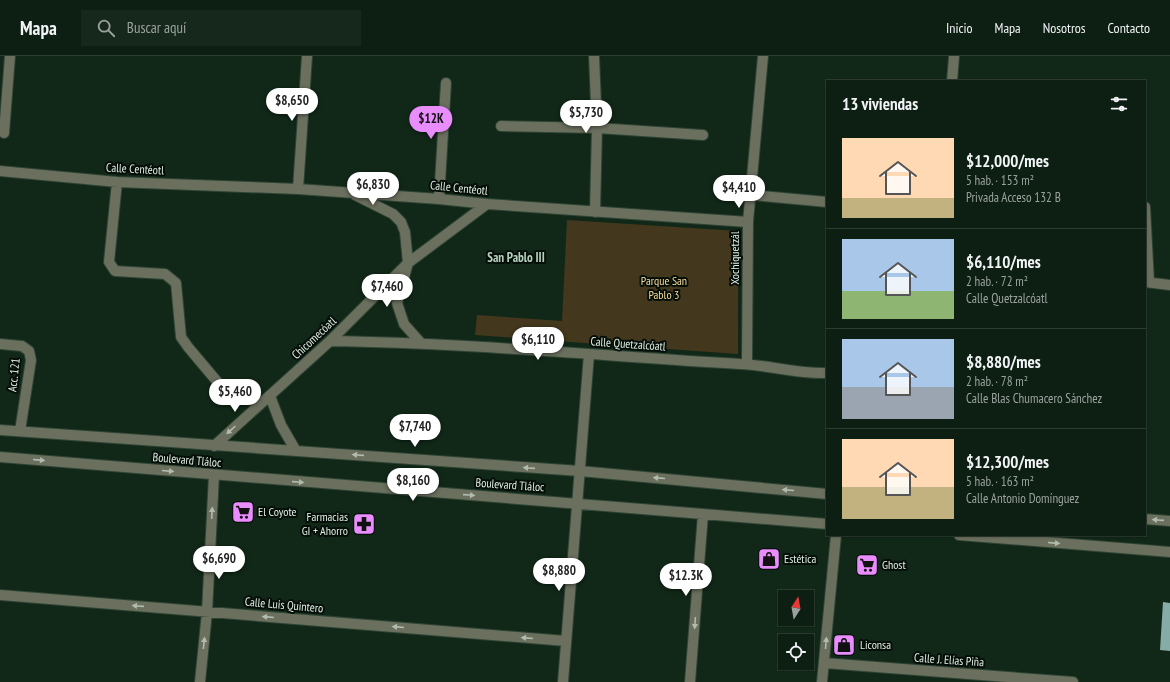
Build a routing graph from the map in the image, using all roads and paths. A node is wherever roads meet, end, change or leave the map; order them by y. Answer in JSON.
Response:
{"nodes":[{"id":1,"x":10,"y":56,"type":"edge"},
{"id":2,"x":307,"y":56,"type":"edge"},
{"id":3,"x":594,"y":56,"type":"edge"},
{"id":4,"x":763,"y":56,"type":"edge"},
{"id":5,"x":954,"y":58,"type":"dead end"},
{"id":6,"x":952,"y":80,"type":"edge"},
{"id":7,"x":446,"y":83,"type":"dead end"},
{"id":8,"x":501,"y":126,"type":"dead end"},
{"id":9,"x":597,"y":128,"type":"junction"},
{"id":10,"x":4,"y":132,"type":"dead end"},
{"id":11,"x":703,"y":135,"type":"dead end"},
{"id":12,"x":0,"y":171,"type":"edge"},
{"id":13,"x":117,"y":182,"type":"junction"},
{"id":14,"x":298,"y":189,"type":"junction"},
{"id":15,"x":351,"y":193,"type":"junction"},
{"id":16,"x":752,"y":195,"type":"junction"},
{"id":17,"x":439,"y":199,"type":"junction"},
{"id":18,"x":826,"y":202,"type":"edge"},
{"id":19,"x":487,"y":204,"type":"junction"},
{"id":20,"x":595,"y":212,"type":"junction"},
{"id":21,"x":748,"y":222,"type":"junction"},
{"id":22,"x":1146,"y":244,"type":"edge"},
{"id":23,"x":408,"y":263,"type":"junction"},
{"id":24,"x":1147,"y":282,"type":"edge"},
{"id":25,"x":1170,"y":286,"type":"edge"},
{"id":26,"x":330,"y":341,"type":"junction"},
{"id":27,"x":420,"y":342,"type":"junction"},
{"id":28,"x":0,"y":344,"type":"edge"},
{"id":29,"x":589,"y":354,"type":"junction"},
{"id":30,"x":747,"y":364,"type":"junction"},
{"id":31,"x":826,"y":373,"type":"edge"},
{"id":32,"x":220,"y":385,"type":"dead end"},
{"id":33,"x":270,"y":396,"type":"junction"},
{"id":34,"x":0,"y":430,"type":"edge"},
{"id":35,"x":20,"y":432,"type":"junction"},
{"id":36,"x":214,"y":446,"type":"junction"},
{"id":37,"x":296,"y":451,"type":"junction"},
{"id":38,"x":0,"y":457,"type":"edge"},
{"id":39,"x":580,"y":471,"type":"junction"},
{"id":40,"x":214,"y":475,"type":"junction"},
{"id":41,"x":826,"y":494,"type":"edge"},
{"id":42,"x":577,"y":504,"type":"junction"},
{"id":43,"x":703,"y":514,"type":"junction"},
{"id":44,"x":1146,"y":519,"type":"edge"},
{"id":45,"x":1170,"y":521,"type":"edge"},
{"id":46,"x":826,"y":524,"type":"edge"},
{"id":47,"x":836,"y":536,"type":"edge"},
{"id":48,"x":971,"y":536,"type":"edge"},
{"id":49,"x":1170,"y":552,"type":"edge"},
{"id":50,"x":0,"y":596,"type":"edge"},
{"id":51,"x":207,"y":612,"type":"junction"},
{"id":52,"x":566,"y":641,"type":"junction"},
{"id":53,"x":824,"y":663,"type":"junction"},
{"id":54,"x":200,"y":682,"type":"edge"},
{"id":55,"x":563,"y":682,"type":"edge"},
{"id":56,"x":690,"y":682,"type":"edge"},
{"id":57,"x":822,"y":682,"type":"edge"},
{"id":58,"x":1073,"y":682,"type":"edge"}],
"edges":[{"from":1,"to":10,"type":"street"},
{"from":2,"to":14,"type":"street"},
{"from":3,"to":9,"type":"street"},
{"from":4,"to":16,"type":"street","name":"Xochiquetzál"},
{"from":5,"to":6,"type":"street"},
{"from":7,"to":17,"type":"street"},
{"from":8,"to":9,"type":"street"},
{"from":9,"to":11,"type":"street"},
{"from":9,"to":20,"type":"street"},
{"from":12,"to":13,"type":"street","name":"Calle Centéotl"},
{"from":13,"to":14,"type":"street","name":"Calle Centéotl"},
{"from":13,"to":32,"type":"street"},
{"from":14,"to":15,"type":"street","name":"Calle Centéotl"},
{"from":15,"to":17,"type":"street","name":"Calle Centéotl"},
{"from":15,"to":23,"type":"street"},
{"from":16,"to":18,"type":"street"},
{"from":16,"to":21,"type":"street","name":"Xochiquetzál"},
{"from":17,"to":19,"type":"street","name":"Calle Centéotl"},
{"from":19,"to":20,"type":"street","name":"Calle Centéotl"},
{"from":19,"to":23,"type":"street","name":"Chicomecóatl"},
{"from":20,"to":21,"type":"street","name":"Calle Centéotl"},
{"from":21,"to":30,"type":"street","name":"Xochiquetzál"},
{"from":22,"to":24,"type":"street"},
{"from":23,"to":26,"type":"street","name":"Chicomecóatl"},
{"from":23,"to":27,"type":"street"},
{"from":24,"to":25,"type":"street"},
{"from":26,"to":27,"type":"street","name":"Calle Quetzalcóatl"},
{"from":26,"to":33,"type":"street","name":"Chicomecóatl"},
{"from":27,"to":29,"type":"street","name":"Calle Quetzalcóatl"},
{"from":28,"to":35,"type":"street","name":"Acc. 121"},
{"from":29,"to":30,"type":"street","name":"Calle Quetzalcóatl"},
{"from":29,"to":39,"type":"street"},
{"from":30,"to":31,"type":"street","name":"Calle Quetzalcóatl"},
{"from":33,"to":36,"type":"street","name":"Chicomecóatl","one_way":true},
{"from":33,"to":37,"type":"street"},
{"from":34,"to":35,"type":"street","name":"Boulevard Tláloc"},
{"from":35,"to":36,"type":"street","name":"Boulevard Tláloc"},
{"from":36,"to":37,"type":"street","name":"Boulevard Tláloc"},
{"from":39,"to":37,"type":"street","name":"Boulevard Tláloc","one_way":true},
{"from":38,"to":40,"type":"street","name":"Boulevard Tláloc","one_way":true},
{"from":41,"to":39,"type":"street","name":"Boulevard Tláloc","one_way":true},
{"from":39,"to":42,"type":"street"},
{"from":40,"to":42,"type":"street","name":"Boulevard Tláloc","one_way":true},
{"from":51,"to":40,"type":"street","one_way":true},
{"from":42,"to":43,"type":"street","name":"Boulevard Tláloc"},
{"from":42,"to":52,"type":"street"},
{"from":43,"to":46,"type":"street","name":"Boulevard Tláloc"},
{"from":43,"to":56,"type":"street","one_way":true},
{"from":45,"to":44,"type":"street","one_way":true},
{"from":53,"to":47,"type":"street","one_way":true},
{"from":48,"to":49,"type":"street","one_way":true},
{"from":51,"to":50,"type":"street","name":"Calle Luis Quintero","one_way":true},
{"from":52,"to":51,"type":"street","name":"Calle Luis Quintero","one_way":true},
{"from":54,"to":51,"type":"street","one_way":true},
{"from":52,"to":55,"type":"street"},
{"from":53,"to":57,"type":"street"},
{"from":53,"to":58,"type":"street","name":"Calle J. Elías Piña"}]}
